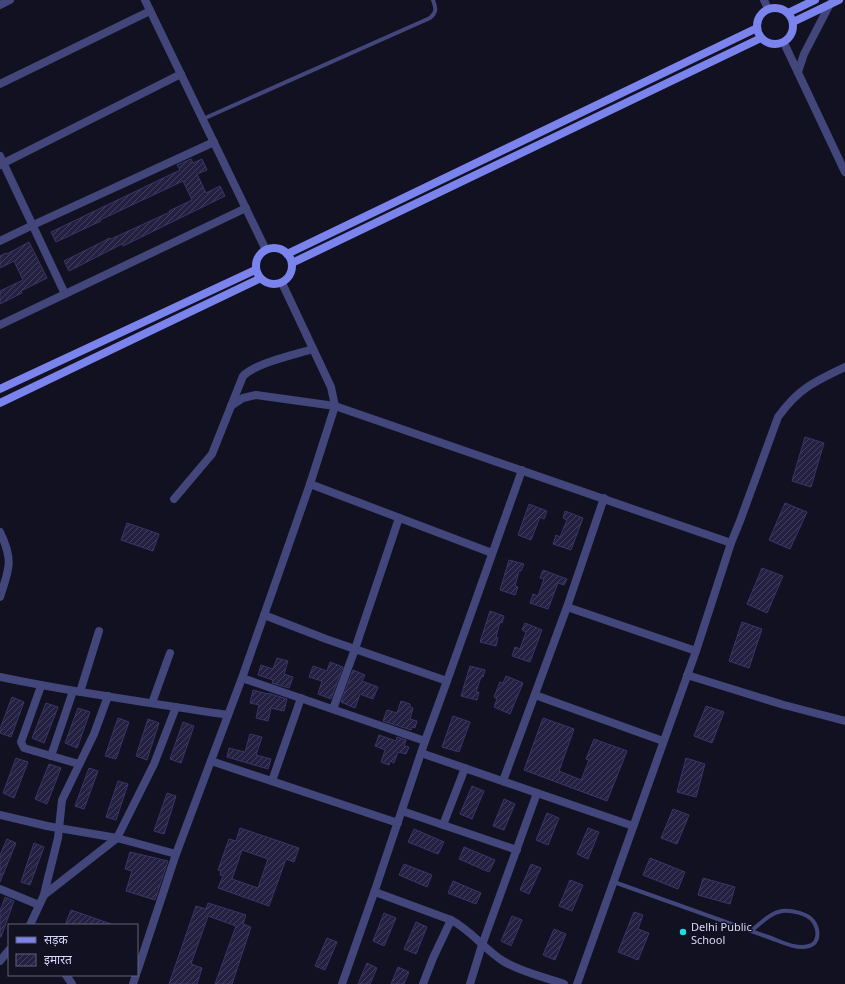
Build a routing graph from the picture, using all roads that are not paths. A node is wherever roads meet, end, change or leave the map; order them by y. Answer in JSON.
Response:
{"nodes":[{"id":1,"x":10,"y":0,"type":"edge"},
{"id":2,"x":145,"y":0,"type":"edge"},
{"id":3,"x":433,"y":0,"type":"edge"},
{"id":4,"x":764,"y":0,"type":"edge"},
{"id":5,"x":815,"y":0,"type":"edge"},
{"id":6,"x":839,"y":0,"type":"edge"},
{"id":7,"x":830,"y":4,"type":"junction"},
{"id":8,"x":0,"y":5,"type":"edge"},
{"id":9,"x":768,"y":9,"type":"junction"},
{"id":10,"x":150,"y":10,"type":"junction"},
{"id":11,"x":788,"y":13,"type":"junction"},
{"id":12,"x":793,"y":22,"type":"junction"},
{"id":13,"x":757,"y":28,"type":"junction"},
{"id":14,"x":761,"y":38,"type":"junction"},
{"id":15,"x":784,"y":43,"type":"junction"},
{"id":16,"x":798,"y":72,"type":"junction"},
{"id":17,"x":181,"y":74,"type":"junction"},
{"id":18,"x":0,"y":84,"type":"edge"},
{"id":19,"x":203,"y":119,"type":"junction"},
{"id":20,"x":214,"y":142,"type":"junction"},
{"id":21,"x":1,"y":161,"type":"edge"},
{"id":22,"x":845,"y":172,"type":"edge"},
{"id":23,"x":246,"y":208,"type":"junction"},
{"id":24,"x":33,"y":225,"type":"junction"},
{"id":25,"x":0,"y":241,"type":"edge"},
{"id":26,"x":266,"y":250,"type":"junction"},
{"id":27,"x":287,"y":254,"type":"junction"},
{"id":28,"x":292,"y":263,"type":"junction"},
{"id":29,"x":255,"y":270,"type":"junction"},
{"id":30,"x":260,"y":279,"type":"junction"},
{"id":31,"x":282,"y":283,"type":"junction"},
{"id":32,"x":65,"y":294,"type":"junction"},
{"id":33,"x":0,"y":325,"type":"edge"},
{"id":34,"x":313,"y":349,"type":"junction"},
{"id":35,"x":845,"y":367,"type":"edge"},
{"id":36,"x":0,"y":389,"type":"edge"},
{"id":37,"x":0,"y":403,"type":"edge"},
{"id":38,"x":231,"y":406,"type":"junction"},
{"id":39,"x":335,"y":406,"type":"junction"},
{"id":40,"x":522,"y":470,"type":"junction"},
{"id":41,"x":310,"y":484,"type":"junction"},
{"id":42,"x":604,"y":498,"type":"junction"},
{"id":43,"x":174,"y":499,"type":"dead end"},
{"id":44,"x":399,"y":518,"type":"junction"},
{"id":45,"x":0,"y":532,"type":"edge"},
{"id":46,"x":731,"y":543,"type":"junction"},
{"id":47,"x":492,"y":553,"type":"junction"},
{"id":48,"x":0,"y":597,"type":"edge"},
{"id":49,"x":567,"y":607,"type":"junction"},
{"id":50,"x":264,"y":615,"type":"junction"},
{"id":51,"x":99,"y":631,"type":"dead end"},
{"id":52,"x":355,"y":649,"type":"junction"},
{"id":53,"x":696,"y":651,"type":"junction"},
{"id":54,"x":170,"y":653,"type":"dead end"},
{"id":55,"x":686,"y":675,"type":"junction"},
{"id":56,"x":0,"y":677,"type":"edge"},
{"id":57,"x":242,"y":678,"type":"junction"},
{"id":58,"x":447,"y":681,"type":"junction"},
{"id":59,"x":41,"y":686,"type":"junction"},
{"id":60,"x":76,"y":692,"type":"junction"},
{"id":61,"x":535,"y":695,"type":"junction"},
{"id":62,"x":108,"y":696,"type":"junction"},
{"id":63,"x":301,"y":698,"type":"junction"},
{"id":64,"x":152,"y":704,"type":"junction"},
{"id":65,"x":176,"y":707,"type":"junction"},
{"id":66,"x":333,"y":709,"type":"junction"},
{"id":67,"x":228,"y":715,"type":"junction"},
{"id":68,"x":845,"y":721,"type":"edge"},
{"id":69,"x":663,"y":740,"type":"junction"},
{"id":70,"x":425,"y":741,"type":"junction"},
{"id":71,"x":422,"y":753,"type":"junction"},
{"id":72,"x":51,"y":756,"type":"junction"},
{"id":73,"x":211,"y":761,"type":"junction"},
{"id":74,"x":79,"y":764,"type":"junction"},
{"id":75,"x":465,"y":768,"type":"junction"},
{"id":76,"x":272,"y":781,"type":"junction"},
{"id":77,"x":503,"y":781,"type":"junction"},
{"id":78,"x":537,"y":793,"type":"junction"},
{"id":79,"x":402,"y":811,"type":"junction"},
{"id":80,"x":1,"y":817,"type":"edge"},
{"id":81,"x":398,"y":823,"type":"junction"},
{"id":82,"x":443,"y":825,"type":"junction"},
{"id":83,"x":633,"y":826,"type":"junction"},
{"id":84,"x":59,"y":827,"type":"junction"},
{"id":85,"x":117,"y":838,"type":"junction"},
{"id":86,"x":517,"y":850,"type":"junction"},
{"id":87,"x":176,"y":854,"type":"junction"},
{"id":88,"x":613,"y":882,"type":"junction"},
{"id":89,"x":0,"y":888,"type":"edge"},
{"id":90,"x":375,"y":892,"type":"junction"},
{"id":91,"x":44,"y":895,"type":"junction"},
{"id":92,"x":39,"y":905,"type":"junction"},
{"id":93,"x":451,"y":920,"type":"junction"},
{"id":94,"x":30,"y":924,"type":"edge"},
{"id":95,"x":751,"y":931,"type":"junction"},
{"id":96,"x":482,"y":945,"type":"junction"},
{"id":97,"x":8,"y":951,"type":"edge"},
{"id":98,"x":0,"y":961,"type":"edge"},
{"id":99,"x":138,"y":971,"type":"edge"},
{"id":100,"x":342,"y":984,"type":"edge"},
{"id":101,"x":423,"y":984,"type":"edge"},
{"id":102,"x":470,"y":984,"type":"edge"},
{"id":103,"x":564,"y":984,"type":"edge"},
{"id":104,"x":577,"y":984,"type":"edge"}],
"edges":[{"from":1,"to":8,"type":"street"},
{"from":2,"to":10,"type":"street"},
{"from":3,"to":19,"type":"lane"},
{"from":4,"to":9,"type":"street"},
{"from":5,"to":11,"type":"main road"},
{"from":6,"to":7,"type":"main road"},
{"from":7,"to":12,"type":"main road"},
{"from":7,"to":16,"type":"street"},
{"from":9,"to":11,"type":"main road"},
{"from":9,"to":13,"type":"main road"},
{"from":10,"to":17,"type":"street"},
{"from":10,"to":18,"type":"street"},
{"from":11,"to":12,"type":"main road"},
{"from":12,"to":15,"type":"main road"},
{"from":13,"to":14,"type":"main road"},
{"from":13,"to":27,"type":"main road"},
{"from":14,"to":15,"type":"main road"},
{"from":14,"to":28,"type":"main road"},
{"from":15,"to":16,"type":"street"},
{"from":16,"to":22,"type":"street"},
{"from":17,"to":19,"type":"street"},
{"from":17,"to":21,"type":"street"},
{"from":19,"to":20,"type":"street"},
{"from":20,"to":23,"type":"street"},
{"from":20,"to":24,"type":"street"},
{"from":21,"to":24,"type":"street"},
{"from":23,"to":26,"type":"street"},
{"from":23,"to":32,"type":"street"},
{"from":24,"to":25,"type":"street"},
{"from":24,"to":32,"type":"street"},
{"from":26,"to":27,"type":"main road"},
{"from":26,"to":29,"type":"main road"},
{"from":27,"to":28,"type":"main road"},
{"from":28,"to":31,"type":"main road"},
{"from":29,"to":30,"type":"main road"},
{"from":29,"to":36,"type":"main road"},
{"from":30,"to":31,"type":"main road"},
{"from":30,"to":37,"type":"main road"},
{"from":31,"to":34,"type":"street"},
{"from":32,"to":33,"type":"street"},
{"from":34,"to":38,"type":"street"},
{"from":34,"to":39,"type":"street"},
{"from":35,"to":46,"type":"street"},
{"from":38,"to":39,"type":"street"},
{"from":38,"to":43,"type":"street"},
{"from":39,"to":40,"type":"street"},
{"from":39,"to":41,"type":"street"},
{"from":40,"to":42,"type":"street"},
{"from":40,"to":47,"type":"street"},
{"from":41,"to":44,"type":"street"},
{"from":41,"to":50,"type":"street"},
{"from":42,"to":46,"type":"street"},
{"from":42,"to":49,"type":"street"},
{"from":44,"to":47,"type":"street"},
{"from":44,"to":52,"type":"street"},
{"from":45,"to":48,"type":"street"},
{"from":46,"to":53,"type":"street"},
{"from":47,"to":58,"type":"street"},
{"from":49,"to":53,"type":"street"},
{"from":49,"to":61,"type":"street"},
{"from":50,"to":52,"type":"street"},
{"from":50,"to":57,"type":"street"},
{"from":51,"to":60,"type":"street"},
{"from":52,"to":58,"type":"street"},
{"from":52,"to":66,"type":"street"},
{"from":53,"to":55,"type":"street"},
{"from":54,"to":64,"type":"street"},
{"from":55,"to":68,"type":"street"},
{"from":55,"to":69,"type":"street"},
{"from":56,"to":59,"type":"street"},
{"from":57,"to":63,"type":"street"},
{"from":57,"to":67,"type":"street"},
{"from":58,"to":70,"type":"street"},
{"from":59,"to":60,"type":"street"},
{"from":59,"to":72,"type":"street"},
{"from":60,"to":62,"type":"street"},
{"from":60,"to":72,"type":"street"},
{"from":61,"to":69,"type":"street"},
{"from":61,"to":77,"type":"street"},
{"from":62,"to":64,"type":"street"},
{"from":62,"to":74,"type":"street"},
{"from":63,"to":66,"type":"street"},
{"from":63,"to":76,"type":"street"},
{"from":64,"to":65,"type":"street"},
{"from":65,"to":67,"type":"street"},
{"from":65,"to":85,"type":"street"},
{"from":66,"to":70,"type":"street"},
{"from":67,"to":73,"type":"street"},
{"from":69,"to":83,"type":"street"},
{"from":70,"to":71,"type":"street"},
{"from":71,"to":75,"type":"street"},
{"from":71,"to":79,"type":"street"},
{"from":72,"to":74,"type":"street"},
{"from":73,"to":76,"type":"street"},
{"from":73,"to":87,"type":"street"},
{"from":74,"to":84,"type":"street"},
{"from":75,"to":77,"type":"street"},
{"from":75,"to":82,"type":"street"},
{"from":76,"to":81,"type":"street"},
{"from":77,"to":78,"type":"street"},
{"from":78,"to":83,"type":"street"},
{"from":78,"to":86,"type":"street"},
{"from":79,"to":81,"type":"street"},
{"from":79,"to":82,"type":"street"},
{"from":80,"to":84,"type":"street"},
{"from":81,"to":90,"type":"street"},
{"from":82,"to":86,"type":"street"},
{"from":83,"to":88,"type":"street"},
{"from":84,"to":85,"type":"street"},
{"from":84,"to":91,"type":"street"},
{"from":85,"to":87,"type":"street"},
{"from":85,"to":91,"type":"street"},
{"from":86,"to":96,"type":"street"},
{"from":87,"to":99,"type":"street"},
{"from":88,"to":95,"type":"lane"},
{"from":88,"to":104,"type":"street"},
{"from":89,"to":92,"type":"street"},
{"from":90,"to":93,"type":"street"},
{"from":90,"to":100,"type":"street"},
{"from":91,"to":92,"type":"street"},
{"from":92,"to":94,"type":"street"},
{"from":93,"to":96,"type":"street"},
{"from":93,"to":101,"type":"street"},
{"from":95,"to":95,"type":"lane"},
{"from":96,"to":102,"type":"street"},
{"from":96,"to":103,"type":"street"},
{"from":97,"to":98,"type":"street"}]}
